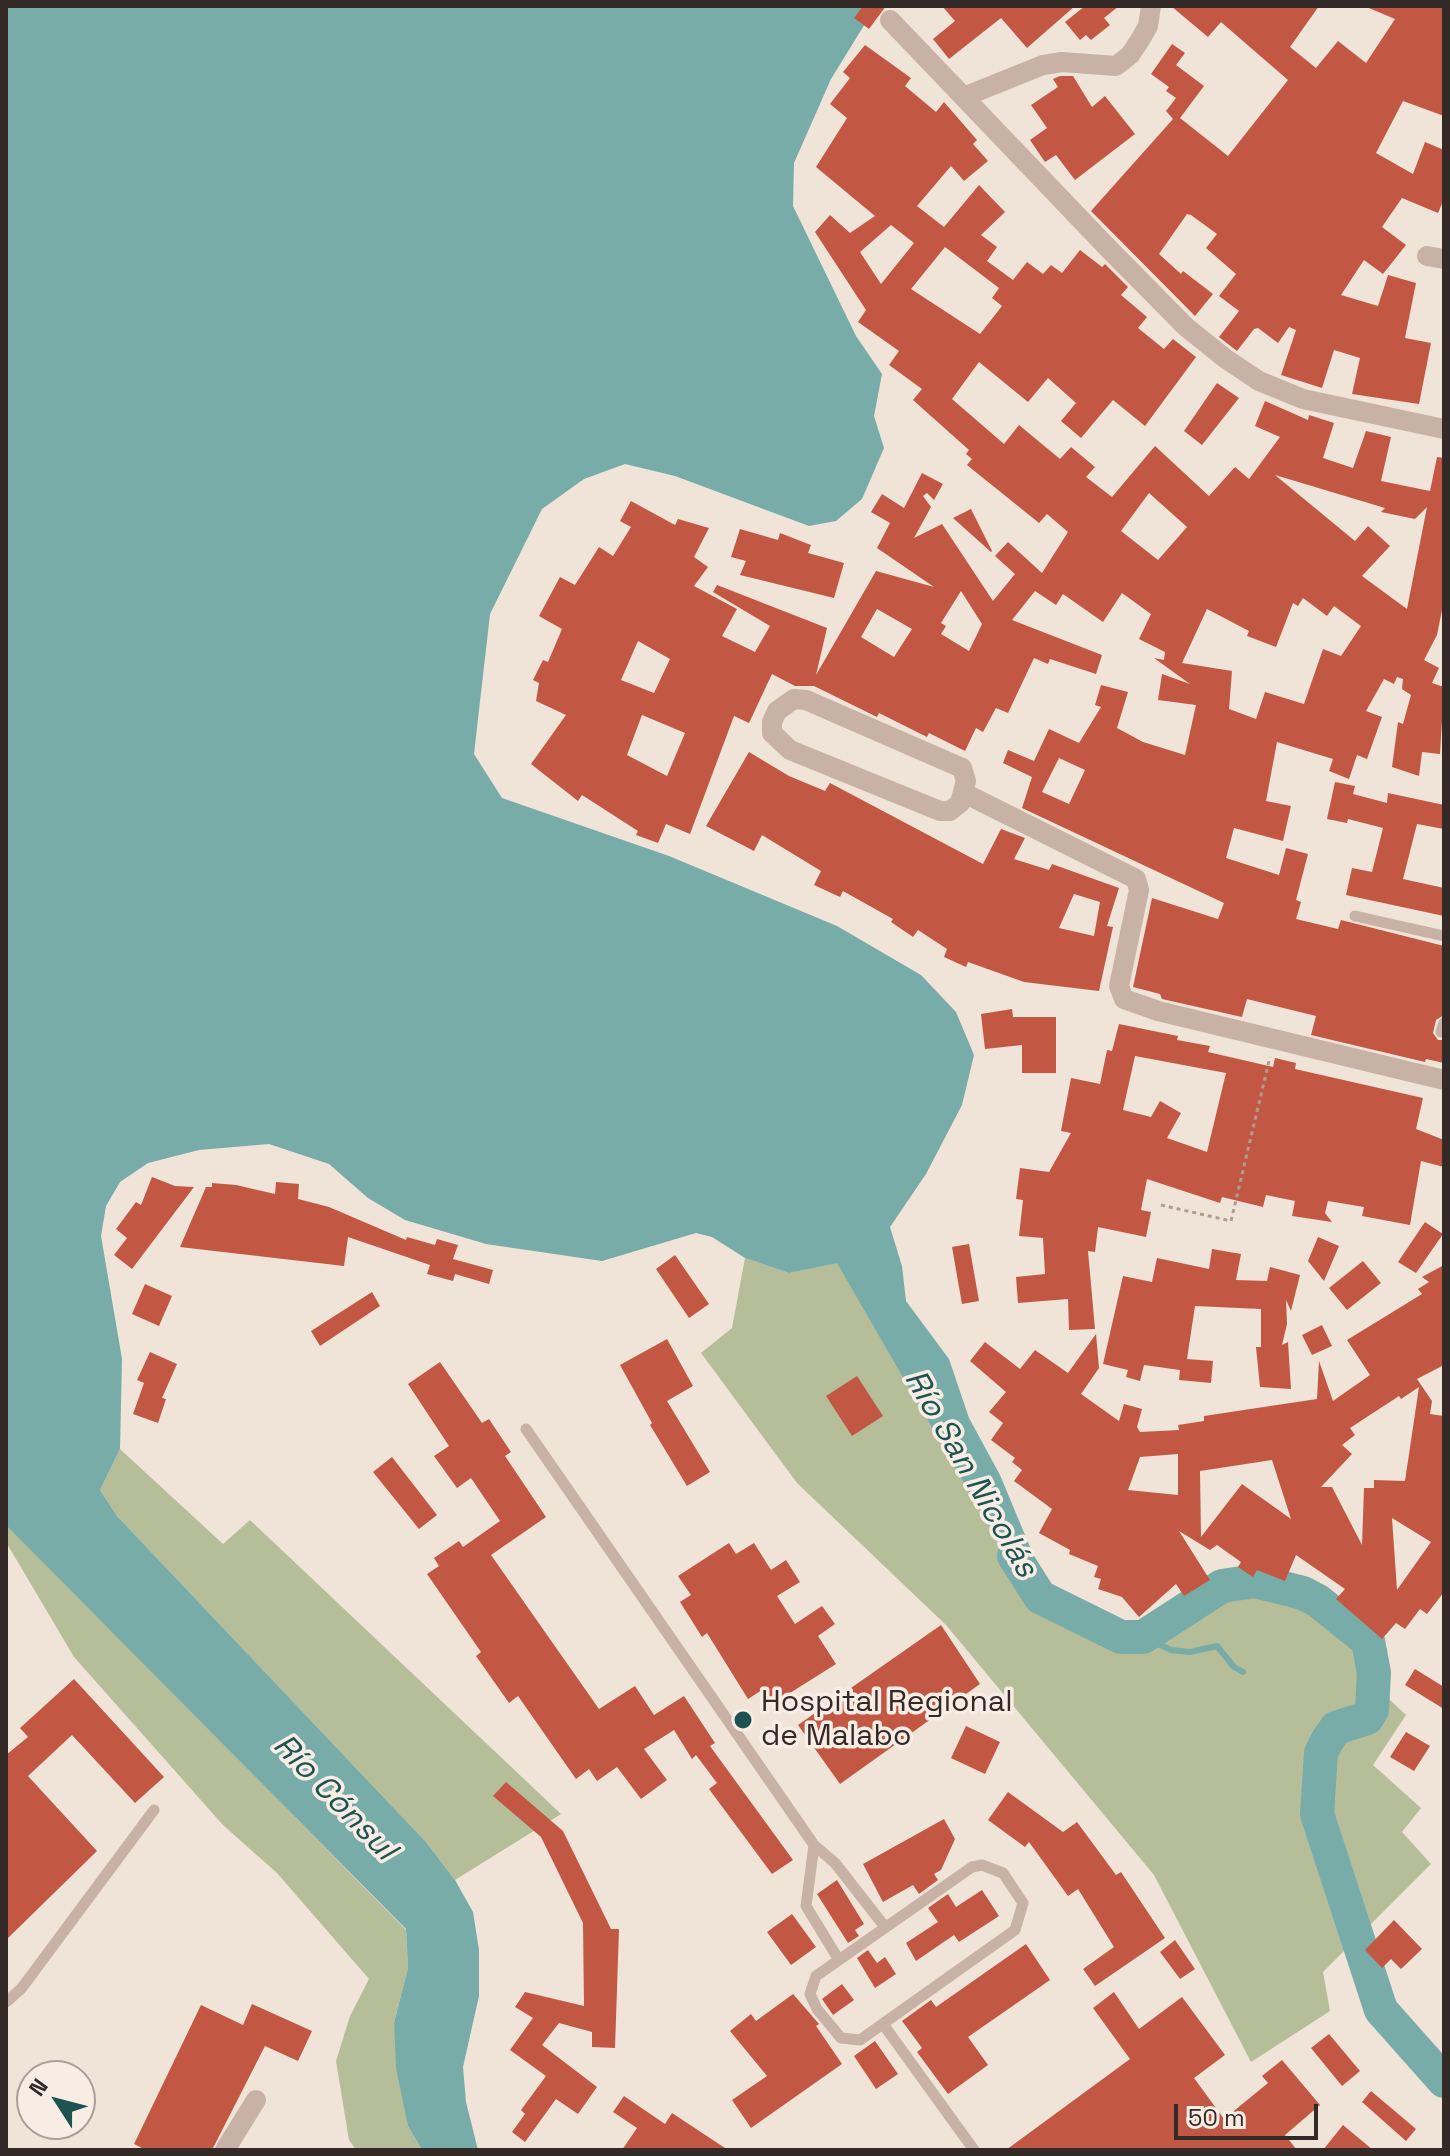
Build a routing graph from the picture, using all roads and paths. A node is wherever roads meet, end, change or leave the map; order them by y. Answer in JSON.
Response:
{"nodes":[{"id":1,"x":1151,"y":6,"type":"edge"},
{"id":2,"x":890,"y":20,"type":"dead end"},
{"id":3,"x":966,"y":96,"type":"junction"},
{"id":4,"x":1444,"y":429,"type":"edge"},
{"id":5,"x":964,"y":793,"type":"junction"},
{"id":6,"x":1355,"y":916,"type":"dead end"},
{"id":7,"x":1444,"y":936,"type":"edge"},
{"id":8,"x":1274,"y":1039,"type":"junction"},
{"id":9,"x":1444,"y":1080,"type":"edge"},
{"id":10,"x":1161,"y":1205,"type":"dead end"},
{"id":11,"x":526,"y":1429,"type":"dead end"},
{"id":12,"x":154,"y":1810,"type":"dead end"},
{"id":13,"x":814,"y":1845,"type":"junction"},
{"id":14,"x":885,"y":1927,"type":"junction"},
{"id":15,"x":839,"y":1960,"type":"junction"},
{"id":16,"x":6,"y":2002,"type":"edge"},
{"id":17,"x":883,"y":2024,"type":"junction"},
{"id":18,"x":256,"y":2100,"type":"dead end"},
{"id":19,"x":225,"y":2150,"type":"edge"},
{"id":20,"x":974,"y":2150,"type":"edge"}],
"edges":[{"from":1,"to":3,"type":"street"},
{"from":2,"to":3,"type":"street"},
{"from":3,"to":4,"type":"street"},
{"from":5,"to":5,"type":"street"},
{"from":5,"to":8,"type":"street"},
{"from":6,"to":7,"type":"lane"},
{"from":8,"to":9,"type":"street"},
{"from":8,"to":10,"type":"path"},
{"from":11,"to":13,"type":"lane"},
{"from":12,"to":16,"type":"lane"},
{"from":13,"to":14,"type":"lane"},
{"from":13,"to":15,"type":"lane"},
{"from":14,"to":15,"type":"lane"},
{"from":14,"to":17,"type":"lane"},
{"from":15,"to":17,"type":"lane"},
{"from":17,"to":20,"type":"lane"},
{"from":18,"to":19,"type":"street"}]}
